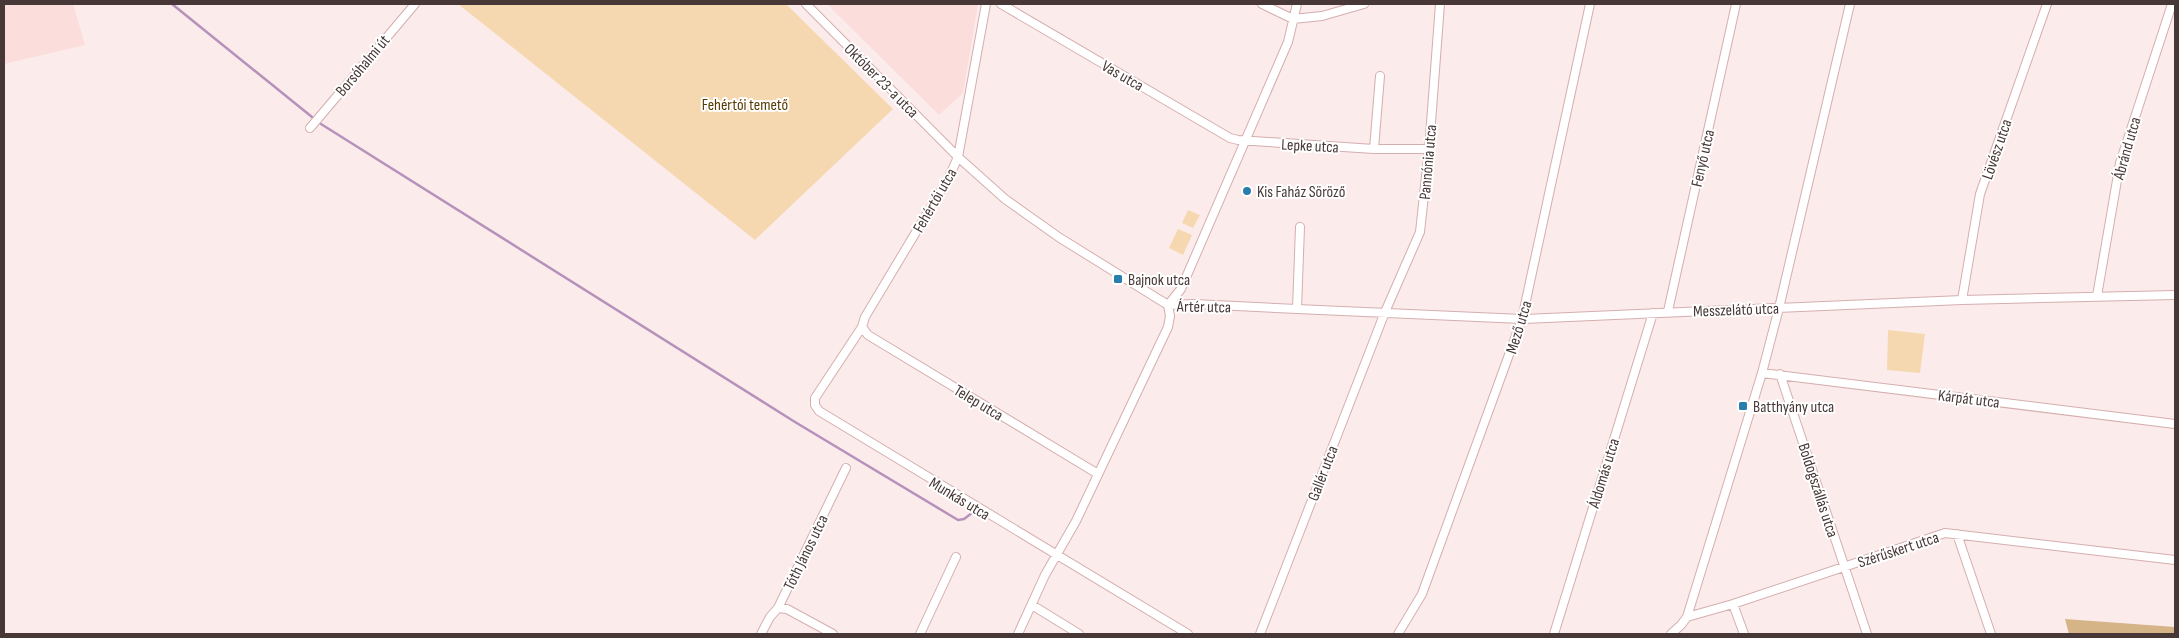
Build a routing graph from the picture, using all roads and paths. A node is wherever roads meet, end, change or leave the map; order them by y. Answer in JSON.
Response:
{"nodes":[{"id":1,"x":415,"y":4,"type":"edge"},
{"id":2,"x":806,"y":4,"type":"edge"},
{"id":3,"x":986,"y":4,"type":"edge"},
{"id":4,"x":1001,"y":4,"type":"edge"},
{"id":5,"x":1262,"y":4,"type":"edge"},
{"id":6,"x":1297,"y":4,"type":"edge"},
{"id":7,"x":1364,"y":4,"type":"edge"},
{"id":8,"x":1440,"y":4,"type":"edge"},
{"id":9,"x":1590,"y":4,"type":"edge"},
{"id":10,"x":1736,"y":4,"type":"edge"},
{"id":11,"x":1850,"y":4,"type":"edge"},
{"id":12,"x":2047,"y":4,"type":"edge"},
{"id":13,"x":2172,"y":4,"type":"edge"},
{"id":14,"x":1293,"y":19,"type":"junction"},
{"id":15,"x":1380,"y":76,"type":"dead end"},
{"id":16,"x":310,"y":128,"type":"dead end"},
{"id":17,"x":1246,"y":141,"type":"junction"},
{"id":18,"x":1374,"y":149,"type":"junction"},
{"id":19,"x":1429,"y":149,"type":"junction"},
{"id":20,"x":958,"y":156,"type":"junction"},
{"id":21,"x":1300,"y":227,"type":"dead end"},
{"id":22,"x":2175,"y":295,"type":"edge"},
{"id":23,"x":2097,"y":296,"type":"junction"},
{"id":24,"x":1962,"y":300,"type":"junction"},
{"id":25,"x":1168,"y":305,"type":"junction"},
{"id":26,"x":1297,"y":308,"type":"junction"},
{"id":27,"x":1780,"y":308,"type":"junction"},
{"id":28,"x":1668,"y":311,"type":"junction"},
{"id":29,"x":1385,"y":312,"type":"junction"},
{"id":30,"x":1653,"y":313,"type":"junction"},
{"id":31,"x":1522,"y":319,"type":"junction"},
{"id":32,"x":862,"y":327,"type":"junction"},
{"id":33,"x":1762,"y":373,"type":"junction"},
{"id":34,"x":1780,"y":374,"type":"junction"},
{"id":35,"x":2175,"y":424,"type":"edge"},
{"id":36,"x":846,"y":468,"type":"dead end"},
{"id":37,"x":1098,"y":474,"type":"junction"},
{"id":38,"x":1956,"y":534,"type":"junction"},
{"id":39,"x":1056,"y":556,"type":"junction"},
{"id":40,"x":956,"y":557,"type":"dead end"},
{"id":41,"x":2175,"y":560,"type":"edge"},
{"id":42,"x":1844,"y":567,"type":"junction"},
{"id":43,"x":1733,"y":604,"type":"junction"},
{"id":44,"x":1032,"y":605,"type":"junction"},
{"id":45,"x":778,"y":608,"type":"junction"},
{"id":46,"x":1687,"y":617,"type":"junction"},
{"id":47,"x":761,"y":634,"type":"edge"},
{"id":48,"x":833,"y":634,"type":"edge"},
{"id":49,"x":920,"y":634,"type":"edge"},
{"id":50,"x":1018,"y":634,"type":"edge"},
{"id":51,"x":1079,"y":634,"type":"edge"},
{"id":52,"x":1188,"y":634,"type":"edge"},
{"id":53,"x":1260,"y":634,"type":"edge"},
{"id":54,"x":1398,"y":634,"type":"edge"},
{"id":55,"x":1554,"y":634,"type":"edge"},
{"id":56,"x":1671,"y":634,"type":"edge"},
{"id":57,"x":1744,"y":634,"type":"edge"},
{"id":58,"x":1867,"y":634,"type":"edge"},
{"id":59,"x":1991,"y":634,"type":"edge"}],
"edges":[{"from":1,"to":16,"type":"street","name":"Borsóhalmi út"},
{"from":2,"to":20,"type":"street","name":"Október 23-a utca"},
{"from":3,"to":20,"type":"street","name":"Fehértói utca"},
{"from":4,"to":17,"type":"street","name":"Vas utca"},
{"from":5,"to":14,"type":"street"},
{"from":6,"to":14,"type":"street"},
{"from":7,"to":14,"type":"street"},
{"from":8,"to":19,"type":"street","name":"Pannónia utca"},
{"from":9,"to":31,"type":"street","name":"Mező utca"},
{"from":10,"to":28,"type":"street","name":"Fenyő utca"},
{"from":11,"to":27,"type":"street"},
{"from":12,"to":24,"type":"street","name":"Lövész utca"},
{"from":13,"to":23,"type":"street","name":"Ábránd utca"},
{"from":14,"to":17,"type":"street"},
{"from":15,"to":18,"type":"street"},
{"from":17,"to":18,"type":"street","name":"Lepke utca"},
{"from":17,"to":25,"type":"street"},
{"from":18,"to":19,"type":"street","name":"Lepke utca"},
{"from":19,"to":29,"type":"street","name":"Pannónia utca"},
{"from":20,"to":25,"type":"street","name":"Ártér utca"},
{"from":20,"to":32,"type":"street","name":"Fehértói utca"},
{"from":21,"to":26,"type":"street"},
{"from":22,"to":23,"type":"street","name":"Messzelátó utca"},
{"from":23,"to":24,"type":"street","name":"Messzelátó utca"},
{"from":24,"to":27,"type":"street","name":"Messzelátó utca"},
{"from":25,"to":26,"type":"street","name":"Ártér utca"},
{"from":25,"to":37,"type":"street"},
{"from":26,"to":29,"type":"street","name":"Messzelátó utca"},
{"from":27,"to":28,"type":"street","name":"Messzelátó utca"},
{"from":27,"to":33,"type":"street"},
{"from":28,"to":30,"type":"street","name":"Messzelátó utca"},
{"from":29,"to":31,"type":"street","name":"Messzelátó utca"},
{"from":29,"to":53,"type":"street","name":"Gallér utca"},
{"from":30,"to":31,"type":"street","name":"Messzelátó utca"},
{"from":30,"to":55,"type":"street","name":"Áldomás utca"},
{"from":31,"to":54,"type":"street","name":"Mező utca"},
{"from":32,"to":37,"type":"street","name":"Telep utca"},
{"from":32,"to":39,"type":"street","name":"Munkás utca"},
{"from":33,"to":34,"type":"street","name":"Kárpát utca"},
{"from":33,"to":46,"type":"street"},
{"from":34,"to":35,"type":"street","name":"Kárpát utca"},
{"from":34,"to":42,"type":"street","name":"Boldogszállás utca"},
{"from":36,"to":45,"type":"street","name":"Tóth János utca"},
{"from":37,"to":39,"type":"street"},
{"from":38,"to":41,"type":"street","name":"Szérűskert utca"},
{"from":38,"to":42,"type":"street","name":"Szérűskert utca"},
{"from":38,"to":59,"type":"street"},
{"from":39,"to":44,"type":"street"},
{"from":39,"to":52,"type":"street","name":"Munkás utca"},
{"from":40,"to":49,"type":"street"},
{"from":42,"to":43,"type":"street","name":"Szérűskert utca"},
{"from":42,"to":58,"type":"street","name":"Boldogszállás utca"},
{"from":43,"to":46,"type":"street","name":"Szérűskert utca"},
{"from":43,"to":57,"type":"street"},
{"from":44,"to":50,"type":"street"},
{"from":44,"to":51,"type":"street"},
{"from":45,"to":47,"type":"street","name":"Tóth János utca"},
{"from":45,"to":48,"type":"street"},
{"from":46,"to":56,"type":"street"}]}
